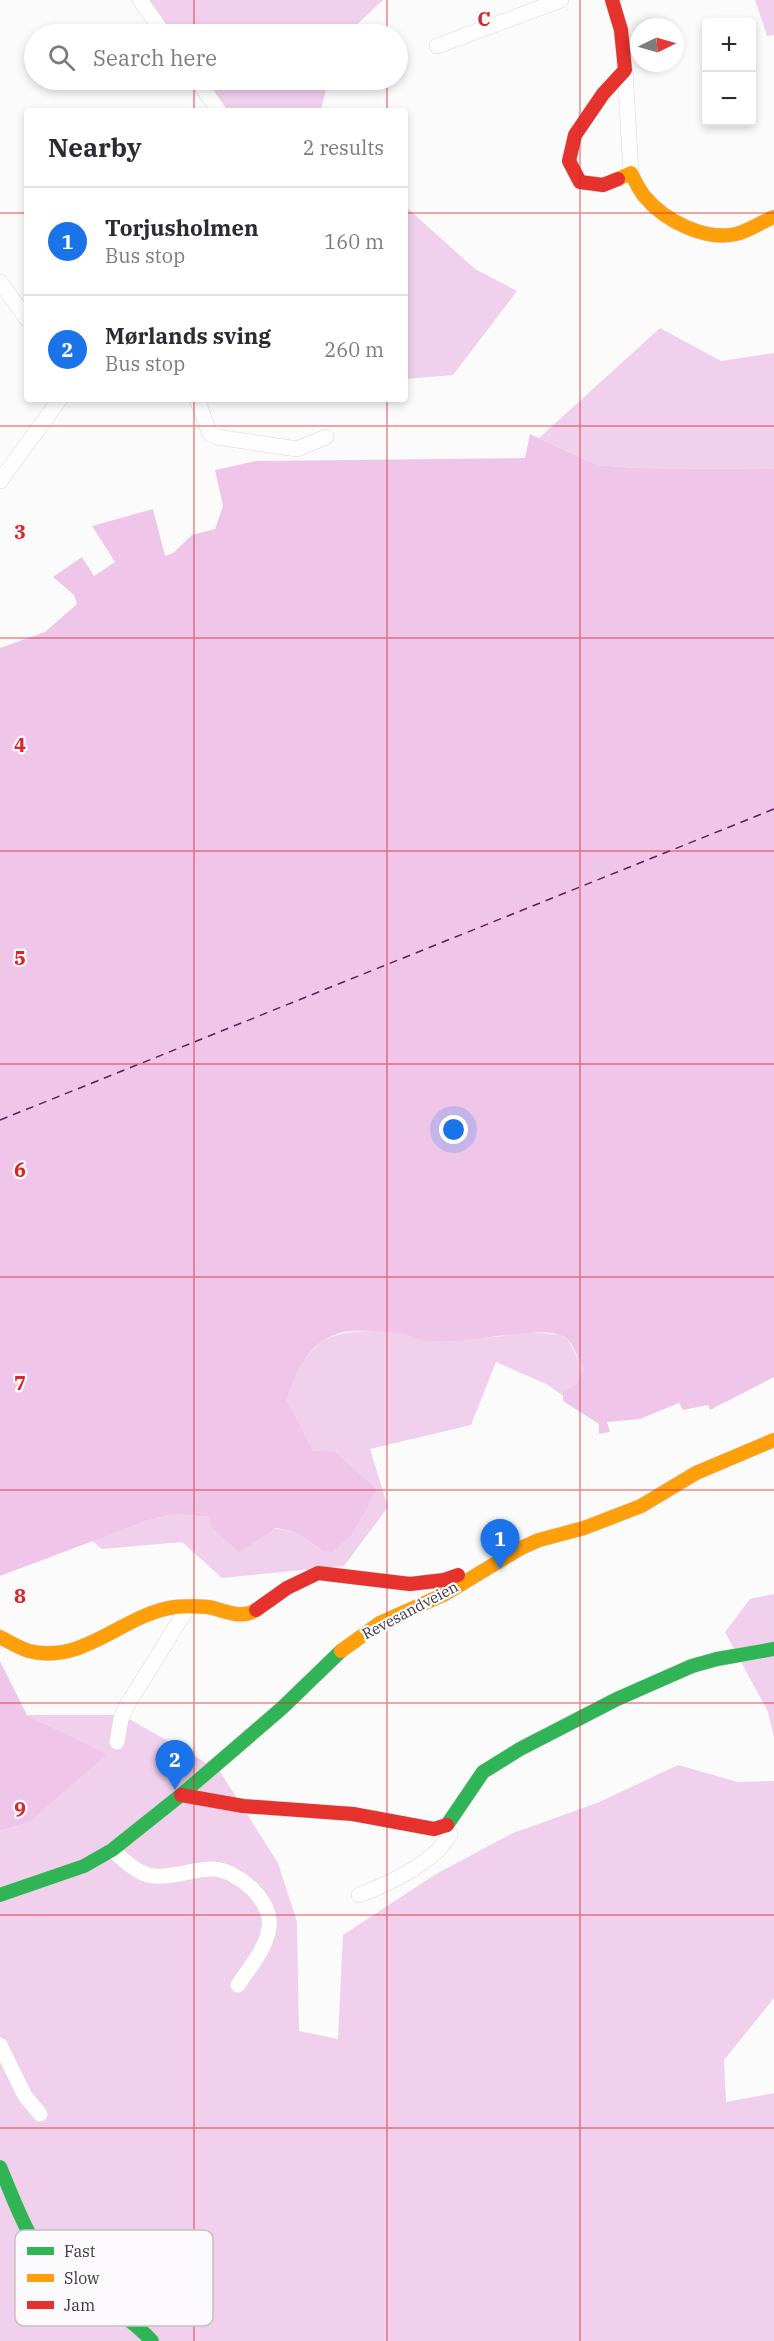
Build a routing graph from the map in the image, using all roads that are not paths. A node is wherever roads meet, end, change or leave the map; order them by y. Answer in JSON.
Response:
{"nodes":[{"id":1,"x":140,"y":0,"type":"edge"},
{"id":2,"x":561,"y":0,"type":"edge"},
{"id":3,"x":612,"y":0,"type":"edge"},
{"id":4,"x":157,"y":24,"type":"edge"},
{"id":5,"x":437,"y":46,"type":"dead end"},
{"id":6,"x":625,"y":70,"type":"junction"},
{"id":7,"x":204,"y":90,"type":"edge"},
{"id":8,"x":217,"y":108,"type":"edge"},
{"id":9,"x":631,"y":173,"type":"junction"},
{"id":10,"x":774,"y":216,"type":"edge"},
{"id":11,"x":0,"y":282,"type":"edge"},
{"id":12,"x":24,"y":315,"type":"edge"},
{"id":13,"x":58,"y":402,"type":"edge"},
{"id":14,"x":198,"y":402,"type":"edge"},
{"id":15,"x":326,"y":437,"type":"dead end"},
{"id":16,"x":0,"y":481,"type":"edge"},
{"id":17,"x":774,"y":1440,"type":"edge"},
{"id":18,"x":501,"y":1558,"type":"junction"},
{"id":19,"x":188,"y":1607,"type":"junction"},
{"id":20,"x":0,"y":1637,"type":"edge"},
{"id":21,"x":774,"y":1649,"type":"edge"},
{"id":22,"x":117,"y":1742,"type":"dead end"},
{"id":23,"x":181,"y":1795,"type":"junction"},
{"id":24,"x":446,"y":1827,"type":"junction"},
{"id":25,"x":112,"y":1850,"type":"junction"},
{"id":26,"x":0,"y":1895,"type":"edge"},
{"id":27,"x":359,"y":1895,"type":"dead end"},
{"id":28,"x":238,"y":1985,"type":"dead end"},
{"id":29,"x":0,"y":2045,"type":"edge"},
{"id":30,"x":40,"y":2114,"type":"dead end"},
{"id":31,"x":0,"y":2167,"type":"edge"},
{"id":32,"x":28,"y":2230,"type":"edge"},
{"id":33,"x":139,"y":2326,"type":"edge"},
{"id":34,"x":152,"y":2341,"type":"edge"}],
"edges":[{"from":1,"to":4,"type":"street"},
{"from":2,"to":5,"type":"street"},
{"from":3,"to":6,"type":"street"},
{"from":6,"to":9,"type":"street"},
{"from":6,"to":9,"type":"street"},
{"from":7,"to":8,"type":"street"},
{"from":9,"to":10,"type":"street"},
{"from":11,"to":12,"type":"street"},
{"from":13,"to":16,"type":"street"},
{"from":14,"to":15,"type":"street"},
{"from":17,"to":18,"type":"street","name":"Revesandveien"},
{"from":18,"to":19,"type":"street"},
{"from":18,"to":23,"type":"street","name":"Revesandveien"},
{"from":19,"to":20,"type":"street"},
{"from":19,"to":22,"type":"street"},
{"from":21,"to":24,"type":"street"},
{"from":23,"to":24,"type":"street"},
{"from":23,"to":25,"type":"street","name":"Revesandveien"},
{"from":24,"to":27,"type":"street"},
{"from":25,"to":26,"type":"street","name":"Revesandveien"},
{"from":25,"to":28,"type":"street"},
{"from":29,"to":30,"type":"street"},
{"from":31,"to":32,"type":"street"},
{"from":33,"to":34,"type":"street"}]}
